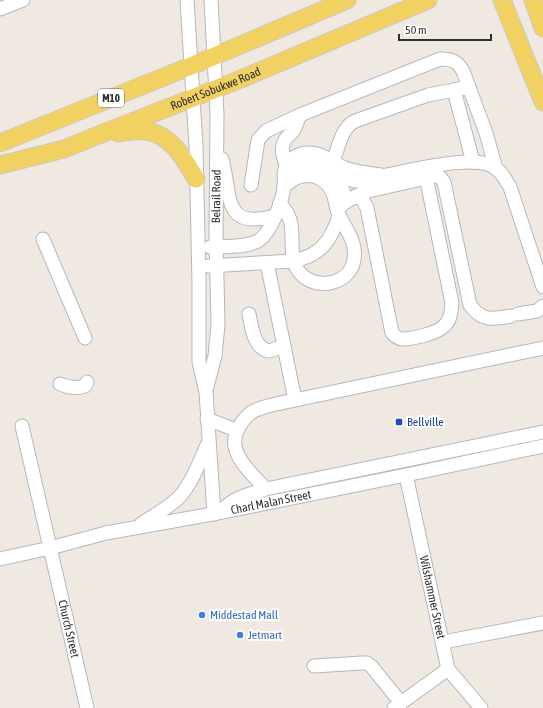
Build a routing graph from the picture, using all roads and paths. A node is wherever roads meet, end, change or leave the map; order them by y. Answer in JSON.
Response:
{"nodes":[{"id":1,"x":23,"y":0,"type":"edge"},
{"id":2,"x":187,"y":0,"type":"edge"},
{"id":3,"x":211,"y":0,"type":"edge"},
{"id":4,"x":347,"y":0,"type":"edge"},
{"id":5,"x":428,"y":0,"type":"edge"},
{"id":6,"x":533,"y":0,"type":"edge"},
{"id":7,"x":503,"y":1,"type":"edge"},
{"id":8,"x":0,"y":9,"type":"edge"},
{"id":9,"x":543,"y":28,"type":"edge"},
{"id":10,"x":215,"y":56,"type":"junction"},
{"id":11,"x":191,"y":66,"type":"junction"},
{"id":12,"x":469,"y":87,"type":"junction"},
{"id":13,"x":216,"y":88,"type":"junction"},
{"id":14,"x":454,"y":90,"type":"junction"},
{"id":15,"x":194,"y":97,"type":"junction"},
{"id":16,"x":543,"y":102,"type":"edge"},
{"id":17,"x":300,"y":115,"type":"junction"},
{"id":18,"x":101,"y":134,"type":"junction"},
{"id":19,"x":0,"y":143,"type":"edge"},
{"id":20,"x":217,"y":144,"type":"junction"},
{"id":21,"x":332,"y":161,"type":"junction"},
{"id":22,"x":473,"y":162,"type":"junction"},
{"id":23,"x":0,"y":165,"type":"edge"},
{"id":24,"x":496,"y":169,"type":"junction"},
{"id":25,"x":286,"y":174,"type":"junction"},
{"id":26,"x":385,"y":175,"type":"junction"},
{"id":27,"x":336,"y":176,"type":"junction"},
{"id":28,"x":426,"y":177,"type":"junction"},
{"id":29,"x":196,"y":179,"type":"junction"},
{"id":30,"x":251,"y":185,"type":"dead end"},
{"id":31,"x":280,"y":203,"type":"junction"},
{"id":32,"x":345,"y":205,"type":"junction"},
{"id":33,"x":274,"y":216,"type":"junction"},
{"id":34,"x":43,"y":239,"type":"dead end"},
{"id":35,"x":217,"y":247,"type":"junction"},
{"id":36,"x":198,"y":248,"type":"junction"},
{"id":37,"x":293,"y":261,"type":"junction"},
{"id":38,"x":267,"y":263,"type":"junction"},
{"id":39,"x":217,"y":265,"type":"junction"},
{"id":40,"x":198,"y":266,"type":"junction"},
{"id":41,"x":543,"y":287,"type":"edge"},
{"id":42,"x":543,"y":306,"type":"edge"},
{"id":43,"x":249,"y":314,"type":"dead end"},
{"id":44,"x":85,"y":338,"type":"dead end"},
{"id":45,"x":284,"y":346,"type":"junction"},
{"id":46,"x":543,"y":348,"type":"edge"},
{"id":47,"x":87,"y":382,"type":"dead end"},
{"id":48,"x":60,"y":384,"type":"dead end"},
{"id":49,"x":206,"y":392,"type":"junction"},
{"id":50,"x":295,"y":400,"type":"junction"},
{"id":51,"x":207,"y":419,"type":"junction"},
{"id":52,"x":22,"y":426,"type":"dead end"},
{"id":53,"x":236,"y":430,"type":"junction"},
{"id":54,"x":543,"y":432,"type":"edge"},
{"id":55,"x":208,"y":443,"type":"junction"},
{"id":56,"x":543,"y":446,"type":"edge"},
{"id":57,"x":406,"y":475,"type":"junction"},
{"id":58,"x":266,"y":489,"type":"junction"},
{"id":59,"x":216,"y":514,"type":"junction"},
{"id":60,"x":136,"y":527,"type":"junction"},
{"id":61,"x":50,"y":548,"type":"junction"},
{"id":62,"x":0,"y":559,"type":"edge"},
{"id":63,"x":543,"y":623,"type":"edge"},
{"id":64,"x":443,"y":642,"type":"junction"},
{"id":65,"x":314,"y":666,"type":"dead end"},
{"id":66,"x":448,"y":669,"type":"junction"},
{"id":67,"x":398,"y":705,"type":"edge"},
{"id":68,"x":87,"y":708,"type":"edge"},
{"id":69,"x":481,"y":708,"type":"edge"}],
"edges":[{"from":1,"to":8,"type":"street"},
{"from":2,"to":11,"type":"street","name":"Belrail Road"},
{"from":3,"to":10,"type":"street","name":"Belrail Road"},
{"from":4,"to":10,"type":"main road","number":"M10"},
{"from":5,"to":13,"type":"main road","name":"Robert Sobukwe Road","number":"M10"},
{"from":6,"to":9,"type":"main road"},
{"from":7,"to":16,"type":"main road"},
{"from":10,"to":11,"type":"main road","number":"M10"},
{"from":10,"to":13,"type":"street","name":"Belrail Road"},
{"from":11,"to":15,"type":"street","name":"Belrail Road"},
{"from":11,"to":19,"type":"main road","number":"M10"},
{"from":12,"to":14,"type":"street"},
{"from":12,"to":17,"type":"street"},
{"from":12,"to":24,"type":"street"},
{"from":13,"to":15,"type":"main road","name":"Robert Sobukwe Road","number":"M10"},
{"from":13,"to":20,"type":"street","name":"Belrail Road"},
{"from":14,"to":21,"type":"street"},
{"from":14,"to":22,"type":"street"},
{"from":15,"to":18,"type":"main road","name":"Robert Sobukwe Road","number":"M10"},
{"from":15,"to":29,"type":"street","name":"Belrail Road"},
{"from":17,"to":25,"type":"street"},
{"from":17,"to":30,"type":"street"},
{"from":18,"to":23,"type":"main road","name":"Robert Sobukwe Road","number":"M10"},
{"from":18,"to":29,"type":"main road"},
{"from":20,"to":33,"type":"street"},
{"from":20,"to":35,"type":"street","name":"Belrail Road"},
{"from":21,"to":25,"type":"street"},
{"from":21,"to":26,"type":"street"},
{"from":22,"to":24,"type":"street"},
{"from":22,"to":26,"type":"street"},
{"from":24,"to":41,"type":"street"},
{"from":25,"to":27,"type":"street"},
{"from":25,"to":31,"type":"street"},
{"from":25,"to":32,"type":"street"},
{"from":26,"to":27,"type":"street"},
{"from":27,"to":32,"type":"street"},
{"from":28,"to":32,"type":"street"},
{"from":28,"to":32,"type":"street"},
{"from":28,"to":42,"type":"street"},
{"from":29,"to":36,"type":"street","name":"Belrail Road"},
{"from":31,"to":33,"type":"street"},
{"from":31,"to":37,"type":"street"},
{"from":32,"to":37,"type":"street"},
{"from":32,"to":37,"type":"street"},
{"from":33,"to":35,"type":"street"},
{"from":34,"to":44,"type":"street"},
{"from":35,"to":36,"type":"street"},
{"from":35,"to":39,"type":"street","name":"Belrail Road"},
{"from":36,"to":40,"type":"street","name":"Belrail Road"},
{"from":37,"to":38,"type":"street"},
{"from":38,"to":39,"type":"street"},
{"from":38,"to":45,"type":"street"},
{"from":39,"to":40,"type":"street"},
{"from":39,"to":49,"type":"street","name":"Belrail Road"},
{"from":40,"to":49,"type":"street","name":"Belrail Road"},
{"from":43,"to":45,"type":"street"},
{"from":45,"to":50,"type":"street"},
{"from":46,"to":50,"type":"street"},
{"from":47,"to":48,"type":"street"},
{"from":49,"to":51,"type":"street","name":"Belrail Road"},
{"from":50,"to":53,"type":"street"},
{"from":51,"to":53,"type":"street"},
{"from":51,"to":55,"type":"street","name":"Belrail Road"},
{"from":52,"to":61,"type":"street","name":"Church Street"},
{"from":53,"to":58,"type":"street"},
{"from":54,"to":58,"type":"street"},
{"from":55,"to":59,"type":"street","name":"Belrail Road"},
{"from":55,"to":60,"type":"street"},
{"from":56,"to":57,"type":"street","name":"Charl Malan Street"},
{"from":57,"to":59,"type":"street","name":"Charl Malan Street"},
{"from":57,"to":64,"type":"street","name":"Wilshammer Street"},
{"from":58,"to":59,"type":"street"},
{"from":59,"to":60,"type":"street","name":"Charl Malan Street"},
{"from":60,"to":61,"type":"street","name":"Charl Malan Street"},
{"from":61,"to":62,"type":"street","name":"Charl Malan Street"},
{"from":61,"to":68,"type":"street","name":"Church Street"},
{"from":63,"to":64,"type":"street"},
{"from":64,"to":66,"type":"street","name":"Wilshammer Street"},
{"from":65,"to":67,"type":"street"},
{"from":66,"to":67,"type":"street"},
{"from":66,"to":69,"type":"street","name":"Wilshammer Street"}]}
